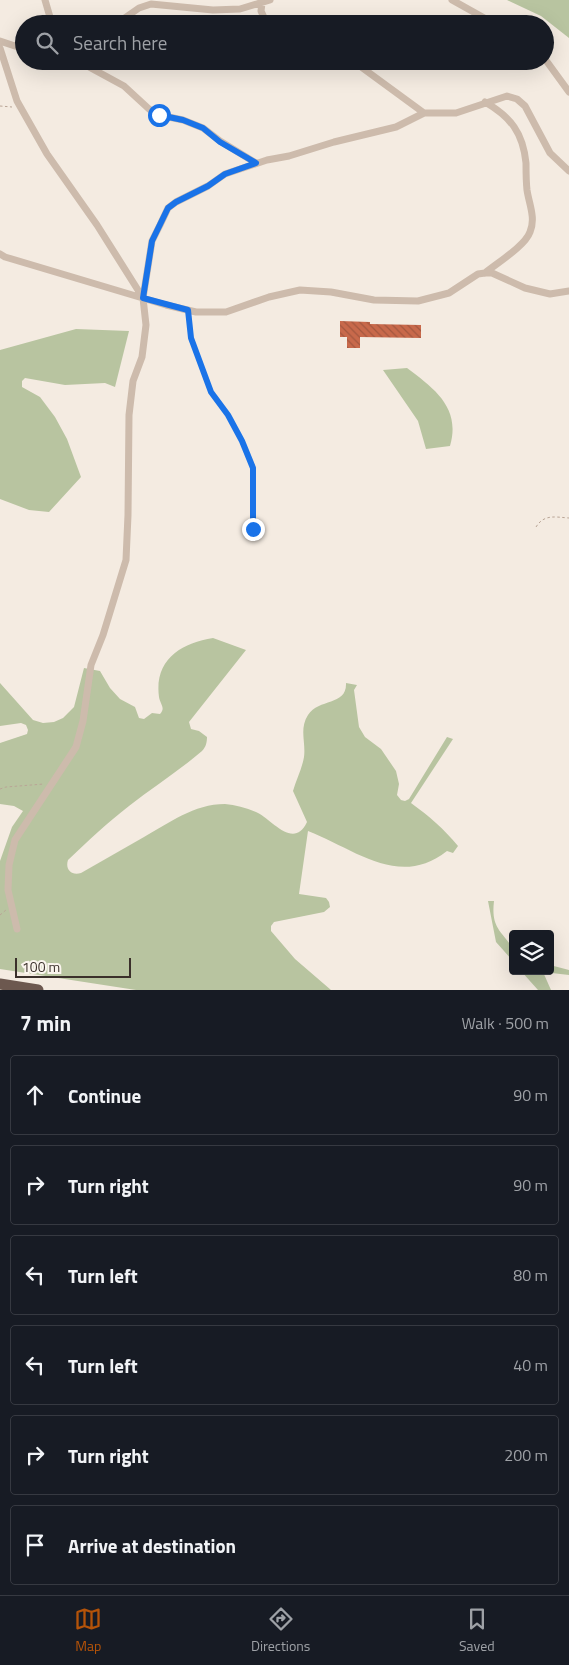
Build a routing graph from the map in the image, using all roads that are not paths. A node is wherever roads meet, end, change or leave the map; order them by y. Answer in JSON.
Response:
{"nodes":[{"id":1,"x":45,"y":0,"type":"edge"},
{"id":2,"x":270,"y":0,"type":"edge"},
{"id":3,"x":452,"y":0,"type":"edge"},
{"id":4,"x":262,"y":4,"type":"junction"},
{"id":5,"x":49,"y":15,"type":"edge"},
{"id":6,"x":129,"y":15,"type":"edge"},
{"id":7,"x":264,"y":15,"type":"edge"},
{"id":8,"x":479,"y":15,"type":"edge"},
{"id":9,"x":0,"y":41,"type":"edge"},
{"id":10,"x":15,"y":46,"type":"edge"},
{"id":11,"x":0,"y":48,"type":"edge"},
{"id":12,"x":95,"y":70,"type":"edge"},
{"id":13,"x":366,"y":70,"type":"edge"},
{"id":14,"x":553,"y":70,"type":"edge"},
{"id":15,"x":569,"y":92,"type":"edge"},
{"id":16,"x":485,"y":102,"type":"junction"},
{"id":17,"x":424,"y":112,"type":"junction"},
{"id":18,"x":256,"y":163,"type":"junction"},
{"id":19,"x":569,"y":171,"type":"edge"},
{"id":20,"x":0,"y":254,"type":"edge"},
{"id":21,"x":485,"y":273,"type":"junction"},
{"id":22,"x":569,"y":291,"type":"edge"},
{"id":23,"x":143,"y":298,"type":"junction"},
{"id":24,"x":18,"y":929,"type":"dead end"},
{"id":25,"x":0,"y":984,"type":"edge"},
{"id":26,"x":38,"y":990,"type":"edge"}],
"edges":[{"from":1,"to":5,"type":"street"},
{"from":2,"to":4,"type":"street"},
{"from":3,"to":8,"type":"street"},
{"from":4,"to":6,"type":"street"},
{"from":4,"to":7,"type":"street"},
{"from":9,"to":10,"type":"street"},
{"from":11,"to":23,"type":"street"},
{"from":12,"to":18,"type":"street"},
{"from":13,"to":17,"type":"street"},
{"from":14,"to":15,"type":"street"},
{"from":16,"to":17,"type":"street"},
{"from":16,"to":19,"type":"street"},
{"from":16,"to":21,"type":"street"},
{"from":17,"to":18,"type":"street"},
{"from":18,"to":23,"type":"street"},
{"from":20,"to":23,"type":"street"},
{"from":21,"to":22,"type":"street"},
{"from":21,"to":23,"type":"street"},
{"from":23,"to":24,"type":"street"},
{"from":25,"to":26,"type":"highway"}]}
